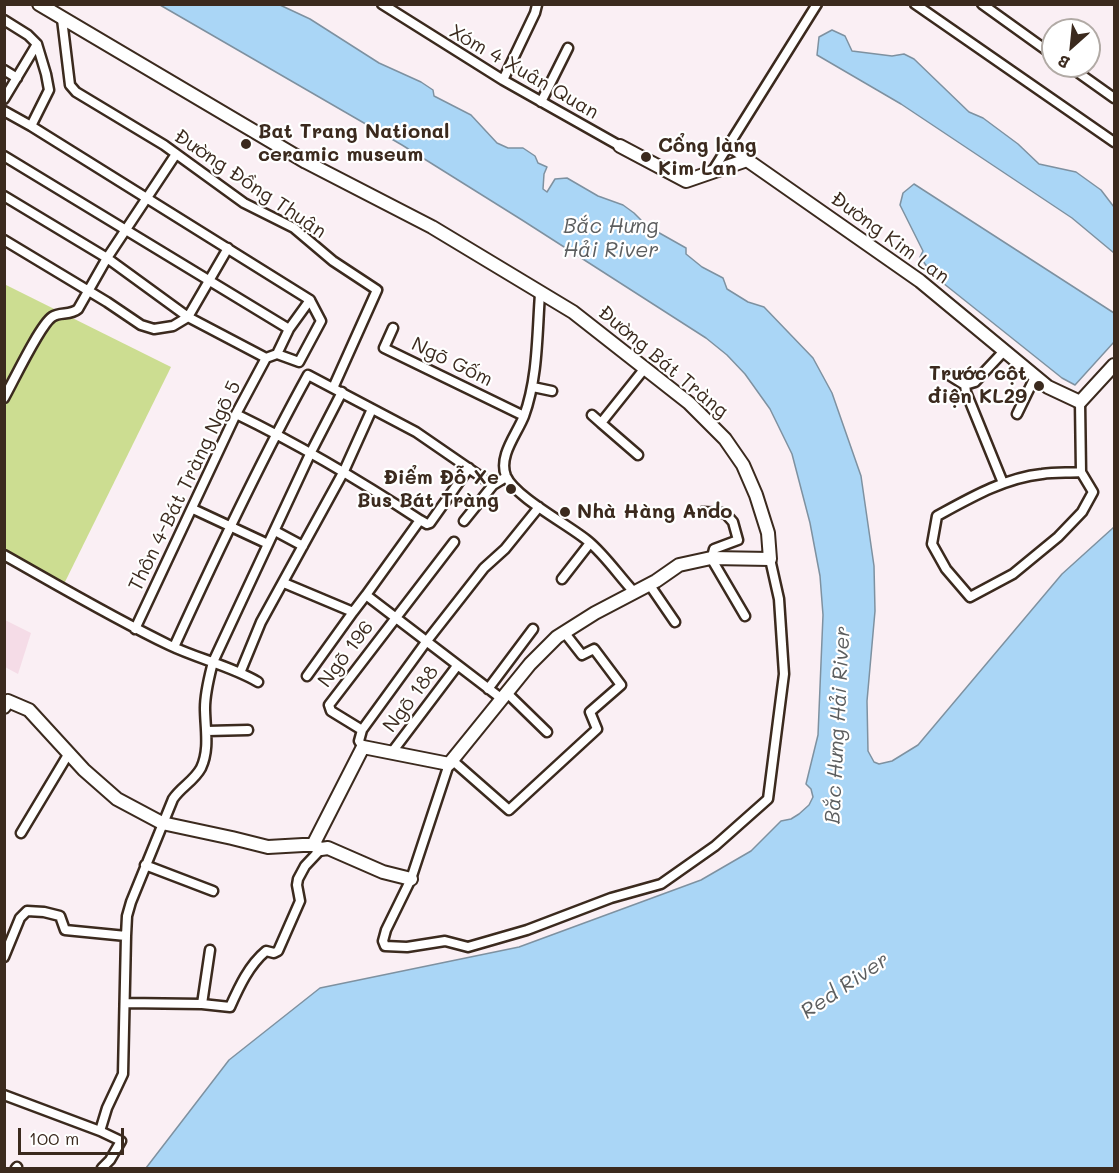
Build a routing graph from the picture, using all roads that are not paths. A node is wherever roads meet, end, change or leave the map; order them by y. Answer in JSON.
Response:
{"nodes":[{"id":1,"x":39,"y":4,"type":"edge"},
{"id":2,"x":382,"y":4,"type":"edge"},
{"id":3,"x":817,"y":4,"type":"edge"},
{"id":4,"x":915,"y":4,"type":"edge"},
{"id":5,"x":982,"y":4,"type":"edge"},
{"id":6,"x":537,"y":5,"type":"edge"},
{"id":7,"x":62,"y":19,"type":"junction"},
{"id":8,"x":4,"y":20,"type":"edge"},
{"id":9,"x":37,"y":44,"type":"junction"},
{"id":10,"x":1041,"y":46,"type":"edge"},
{"id":11,"x":568,"y":48,"type":"dead end"},
{"id":12,"x":4,"y":70,"type":"edge"},
{"id":13,"x":17,"y":78,"type":"junction"},
{"id":14,"x":1086,"y":78,"type":"edge"},
{"id":15,"x":503,"y":80,"type":"junction"},
{"id":16,"x":1114,"y":98,"type":"edge"},
{"id":17,"x":4,"y":99,"type":"edge"},
{"id":18,"x":541,"y":102,"type":"junction"},
{"id":19,"x":4,"y":111,"type":"edge"},
{"id":20,"x":31,"y":126,"type":"junction"},
{"id":21,"x":1114,"y":142,"type":"edge"},
{"id":22,"x":620,"y":146,"type":"joint"},
{"id":23,"x":728,"y":146,"type":"junction"},
{"id":24,"x":176,"y":154,"type":"junction"},
{"id":25,"x":4,"y":156,"type":"edge"},
{"id":26,"x":747,"y":160,"type":"junction"},
{"id":27,"x":712,"y":172,"type":"junction"},
{"id":28,"x":4,"y":196,"type":"edge"},
{"id":29,"x":146,"y":198,"type":"junction"},
{"id":30,"x":126,"y":229,"type":"junction"},
{"id":31,"x":4,"y":240,"type":"edge"},
{"id":32,"x":228,"y":248,"type":"junction"},
{"id":33,"x":106,"y":258,"type":"junction"},
{"id":34,"x":208,"y":279,"type":"junction"},
{"id":35,"x":89,"y":291,"type":"junction"},
{"id":36,"x":540,"y":294,"type":"junction"},
{"id":37,"x":310,"y":300,"type":"junction"},
{"id":38,"x":188,"y":317,"type":"junction"},
{"id":39,"x":393,"y":328,"type":"dead end"},
{"id":40,"x":289,"y":329,"type":"junction"},
{"id":41,"x":1004,"y":351,"type":"junction"},
{"id":42,"x":277,"y":354,"type":"junction"},
{"id":43,"x":266,"y":358,"type":"junction"},
{"id":44,"x":299,"y":362,"type":"junction"},
{"id":45,"x":1114,"y":365,"type":"edge"},
{"id":46,"x":645,"y":368,"type":"junction"},
{"id":47,"x":308,"y":375,"type":"junction"},
{"id":48,"x":949,"y":375,"type":"dead end"},
{"id":49,"x":1035,"y":377,"type":"junction"},
{"id":50,"x":965,"y":385,"type":"junction"},
{"id":51,"x":533,"y":387,"type":"junction"},
{"id":52,"x":333,"y":388,"type":"junction"},
{"id":53,"x":552,"y":391,"type":"dead end"},
{"id":54,"x":342,"y":392,"type":"junction"},
{"id":55,"x":4,"y":398,"type":"edge"},
{"id":56,"x":1080,"y":402,"type":"junction"},
{"id":57,"x":372,"y":409,"type":"junction"},
{"id":58,"x":236,"y":414,"type":"junction"},
{"id":59,"x":1017,"y":414,"type":"dead end"},
{"id":60,"x":592,"y":415,"type":"dead end"},
{"id":61,"x":524,"y":416,"type":"junction"},
{"id":62,"x":601,"y":423,"type":"junction"},
{"id":63,"x":276,"y":433,"type":"junction"},
{"id":64,"x":311,"y":452,"type":"junction"},
{"id":65,"x":638,"y":455,"type":"dead end"},
{"id":66,"x":469,"y":468,"type":"junction"},
{"id":67,"x":344,"y":471,"type":"junction"},
{"id":68,"x":1081,"y":472,"type":"junction"},
{"id":69,"x":506,"y":477,"type":"junction"},
{"id":70,"x":1003,"y":483,"type":"junction"},
{"id":71,"x":494,"y":484,"type":"junction"},
{"id":72,"x":539,"y":507,"type":"junction"},
{"id":73,"x":193,"y":509,"type":"junction"},
{"id":74,"x":702,"y":512,"type":"dead end"},
{"id":75,"x":420,"y":520,"type":"junction"},
{"id":76,"x":464,"y":520,"type":"dead end"},
{"id":77,"x":230,"y":526,"type":"junction"},
{"id":78,"x":275,"y":531,"type":"junction"},
{"id":79,"x":454,"y":542,"type":"dead end"},
{"id":80,"x":590,"y":543,"type":"junction"},
{"id":81,"x":268,"y":544,"type":"junction"},
{"id":82,"x":303,"y":546,"type":"junction"},
{"id":83,"x":4,"y":555,"type":"edge"},
{"id":84,"x":712,"y":558,"type":"junction"},
{"id":85,"x":770,"y":559,"type":"junction"},
{"id":86,"x":562,"y":579,"type":"dead end"},
{"id":87,"x":284,"y":583,"type":"junction"},
{"id":88,"x":649,"y":584,"type":"junction"},
{"id":89,"x":634,"y":592,"type":"junction"},
{"id":90,"x":366,"y":595,"type":"junction"},
{"id":91,"x":353,"y":612,"type":"junction"},
{"id":92,"x":745,"y":616,"type":"dead end"},
{"id":93,"x":395,"y":617,"type":"junction"},
{"id":94,"x":675,"y":622,"type":"dead end"},
{"id":95,"x":135,"y":629,"type":"junction"},
{"id":96,"x":533,"y":629,"type":"dead end"},
{"id":97,"x":564,"y":632,"type":"junction"},
{"id":98,"x":426,"y":642,"type":"junction"},
{"id":99,"x":174,"y":647,"type":"junction"},
{"id":100,"x":213,"y":662,"type":"junction"},
{"id":101,"x":457,"y":666,"type":"junction"},
{"id":102,"x":240,"y":673,"type":"junction"},
{"id":103,"x":307,"y":676,"type":"dead end"},
{"id":104,"x":258,"y":682,"type":"dead end"},
{"id":105,"x":488,"y":689,"type":"junction"},
{"id":106,"x":504,"y":696,"type":"junction"},
{"id":107,"x":6,"y":703,"type":"edge"},
{"id":108,"x":248,"y":730,"type":"dead end"},
{"id":109,"x":362,"y":730,"type":"junction"},
{"id":110,"x":207,"y":731,"type":"junction"},
{"id":111,"x":547,"y":732,"type":"dead end"},
{"id":112,"x":363,"y":747,"type":"junction"},
{"id":113,"x":392,"y":752,"type":"junction"},
{"id":114,"x":69,"y":753,"type":"junction"},
{"id":115,"x":451,"y":762,"type":"junction"},
{"id":116,"x":162,"y":823,"type":"junction"},
{"id":117,"x":21,"y":833,"type":"dead end"},
{"id":118,"x":317,"y":847,"type":"junction"},
{"id":119,"x":145,"y":865,"type":"junction"},
{"id":120,"x":411,"y":879,"type":"junction"},
{"id":121,"x":213,"y":891,"type":"dead end"},
{"id":122,"x":126,"y":936,"type":"junction"},
{"id":123,"x":210,"y":950,"type":"dead end"},
{"id":124,"x":4,"y":957,"type":"edge"},
{"id":125,"x":125,"y":1003,"type":"junction"},
{"id":126,"x":202,"y":1004,"type":"junction"},
{"id":127,"x":4,"y":1095,"type":"edge"},
{"id":128,"x":100,"y":1131,"type":"junction"},
{"id":129,"x":102,"y":1168,"type":"edge"}],
"edges":[{"from":1,"to":7,"type":"street","name":"Đường Bát Tràng"},
{"from":2,"to":15,"type":"street","name":"Xóm 4 Xuân Quan"},
{"from":3,"to":23,"type":"street"},
{"from":4,"to":21,"type":"street"},
{"from":5,"to":10,"type":"street"},
{"from":6,"to":15,"type":"street"},
{"from":7,"to":24,"type":"street","name":"Đường Đồng Thuận"},
{"from":7,"to":36,"type":"street","name":"Đường Bát Tràng"},
{"from":8,"to":9,"type":"street"},
{"from":9,"to":13,"type":"street"},
{"from":9,"to":20,"type":"street"},
{"from":11,"to":18,"type":"street"},
{"from":12,"to":13,"type":"street"},
{"from":13,"to":17,"type":"street"},
{"from":14,"to":16,"type":"street"},
{"from":15,"to":18,"type":"street","name":"Xóm 4 Xuân Quan"},
{"from":18,"to":22,"type":"street","name":"Xóm 4 Xuân Quan"},
{"from":19,"to":20,"type":"street"},
{"from":20,"to":29,"type":"street"},
{"from":22,"to":27,"type":"street"},
{"from":23,"to":26,"type":"street"},
{"from":23,"to":27,"type":"street"},
{"from":24,"to":29,"type":"street"},
{"from":24,"to":52,"type":"street","name":"Đường Đồng Thuận"},
{"from":25,"to":30,"type":"street"},
{"from":26,"to":27,"type":"street"},
{"from":26,"to":41,"type":"street","name":"Đường Kim Lan"},
{"from":28,"to":33,"type":"street"},
{"from":29,"to":30,"type":"street"},
{"from":29,"to":32,"type":"street"},
{"from":30,"to":33,"type":"street"},
{"from":30,"to":34,"type":"street"},
{"from":31,"to":35,"type":"street"},
{"from":32,"to":34,"type":"street"},
{"from":32,"to":37,"type":"street"},
{"from":33,"to":35,"type":"street"},
{"from":33,"to":38,"type":"street"},
{"from":34,"to":38,"type":"street"},
{"from":34,"to":40,"type":"street"},
{"from":35,"to":38,"type":"street"},
{"from":35,"to":55,"type":"street"},
{"from":36,"to":46,"type":"street","name":"Đường Bát Tràng"},
{"from":36,"to":51,"type":"street"},
{"from":37,"to":40,"type":"street"},
{"from":37,"to":44,"type":"street"},
{"from":38,"to":43,"type":"street"},
{"from":39,"to":61,"type":"street","name":"Ngõ Gốm"},
{"from":40,"to":42,"type":"street"},
{"from":41,"to":49,"type":"street","name":"Đường Kim Lan"},
{"from":41,"to":50,"type":"street"},
{"from":42,"to":43,"type":"street"},
{"from":42,"to":44,"type":"street"},
{"from":43,"to":58,"type":"street","name":"Thôn 4-Bát Tràng Ngõ 5"},
{"from":44,"to":47,"type":"street"},
{"from":45,"to":56,"type":"street"},
{"from":46,"to":62,"type":"street"},
{"from":46,"to":85,"type":"street","name":"Đường Bát Tràng"},
{"from":47,"to":52,"type":"street"},
{"from":47,"to":63,"type":"street"},
{"from":48,"to":50,"type":"street"},
{"from":49,"to":56,"type":"street","name":"Đường Kim Lan"},
{"from":49,"to":59,"type":"street"},
{"from":50,"to":70,"type":"street"},
{"from":51,"to":53,"type":"street"},
{"from":51,"to":61,"type":"street"},
{"from":52,"to":54,"type":"street"},
{"from":54,"to":57,"type":"street"},
{"from":54,"to":64,"type":"street"},
{"from":56,"to":68,"type":"street"},
{"from":57,"to":66,"type":"street"},
{"from":57,"to":67,"type":"street"},
{"from":58,"to":63,"type":"street"},
{"from":58,"to":73,"type":"street","name":"Thôn 4-Bát Tràng Ngõ 5"},
{"from":60,"to":62,"type":"street"},
{"from":61,"to":69,"type":"street"},
{"from":62,"to":65,"type":"street"},
{"from":63,"to":64,"type":"street"},
{"from":63,"to":77,"type":"street"},
{"from":64,"to":67,"type":"street"},
{"from":64,"to":78,"type":"street"},
{"from":66,"to":71,"type":"street"},
{"from":66,"to":75,"type":"street"},
{"from":67,"to":75,"type":"street"},
{"from":67,"to":82,"type":"street"},
{"from":68,"to":70,"type":"street"},
{"from":68,"to":70,"type":"street"},
{"from":69,"to":71,"type":"street"},
{"from":69,"to":72,"type":"street"},
{"from":71,"to":76,"type":"street"},
{"from":72,"to":80,"type":"street"},
{"from":72,"to":98,"type":"street"},
{"from":73,"to":77,"type":"street"},
{"from":73,"to":95,"type":"street","name":"Thôn 4-Bát Tràng Ngõ 5"},
{"from":74,"to":84,"type":"street"},
{"from":75,"to":90,"type":"street"},
{"from":77,"to":81,"type":"street"},
{"from":77,"to":99,"type":"street"},
{"from":78,"to":81,"type":"street"},
{"from":78,"to":82,"type":"street"},
{"from":79,"to":93,"type":"street"},
{"from":80,"to":86,"type":"street"},
{"from":80,"to":89,"type":"street"},
{"from":81,"to":100,"type":"street"},
{"from":82,"to":87,"type":"street"},
{"from":83,"to":95,"type":"street"},
{"from":84,"to":85,"type":"street"},
{"from":84,"to":88,"type":"street"},
{"from":84,"to":92,"type":"street"},
{"from":85,"to":120,"type":"street"},
{"from":87,"to":91,"type":"street"},
{"from":87,"to":102,"type":"street"},
{"from":88,"to":89,"type":"street"},
{"from":88,"to":94,"type":"street"},
{"from":89,"to":97,"type":"street"},
{"from":90,"to":91,"type":"street"},
{"from":90,"to":93,"type":"street"},
{"from":91,"to":103,"type":"street"},
{"from":93,"to":98,"type":"street"},
{"from":93,"to":109,"type":"street","name":"Ngõ 196"},
{"from":95,"to":99,"type":"street"},
{"from":96,"to":105,"type":"street"},
{"from":97,"to":106,"type":"street"},
{"from":97,"to":115,"type":"street"},
{"from":98,"to":101,"type":"street"},
{"from":98,"to":109,"type":"street"},
{"from":99,"to":100,"type":"street"},
{"from":100,"to":102,"type":"street"},
{"from":100,"to":110,"type":"street"},
{"from":101,"to":105,"type":"street"},
{"from":101,"to":113,"type":"street","name":"Ngõ 188"},
{"from":102,"to":104,"type":"street"},
{"from":105,"to":106,"type":"street"},
{"from":106,"to":111,"type":"street"},
{"from":106,"to":115,"type":"street"},
{"from":107,"to":114,"type":"street"},
{"from":108,"to":110,"type":"street"},
{"from":109,"to":112,"type":"street"},
{"from":110,"to":116,"type":"street"},
{"from":112,"to":113,"type":"street"},
{"from":112,"to":118,"type":"street"},
{"from":113,"to":115,"type":"street"},
{"from":114,"to":116,"type":"street"},
{"from":114,"to":117,"type":"street"},
{"from":115,"to":120,"type":"street"},
{"from":116,"to":118,"type":"street"},
{"from":116,"to":119,"type":"street"},
{"from":118,"to":120,"type":"street"},
{"from":118,"to":126,"type":"street"},
{"from":119,"to":121,"type":"street"},
{"from":119,"to":122,"type":"street"},
{"from":122,"to":124,"type":"street"},
{"from":122,"to":125,"type":"street"},
{"from":123,"to":126,"type":"street"},
{"from":125,"to":126,"type":"street"},
{"from":125,"to":128,"type":"street"},
{"from":127,"to":128,"type":"street"},
{"from":128,"to":129,"type":"street"}]}
